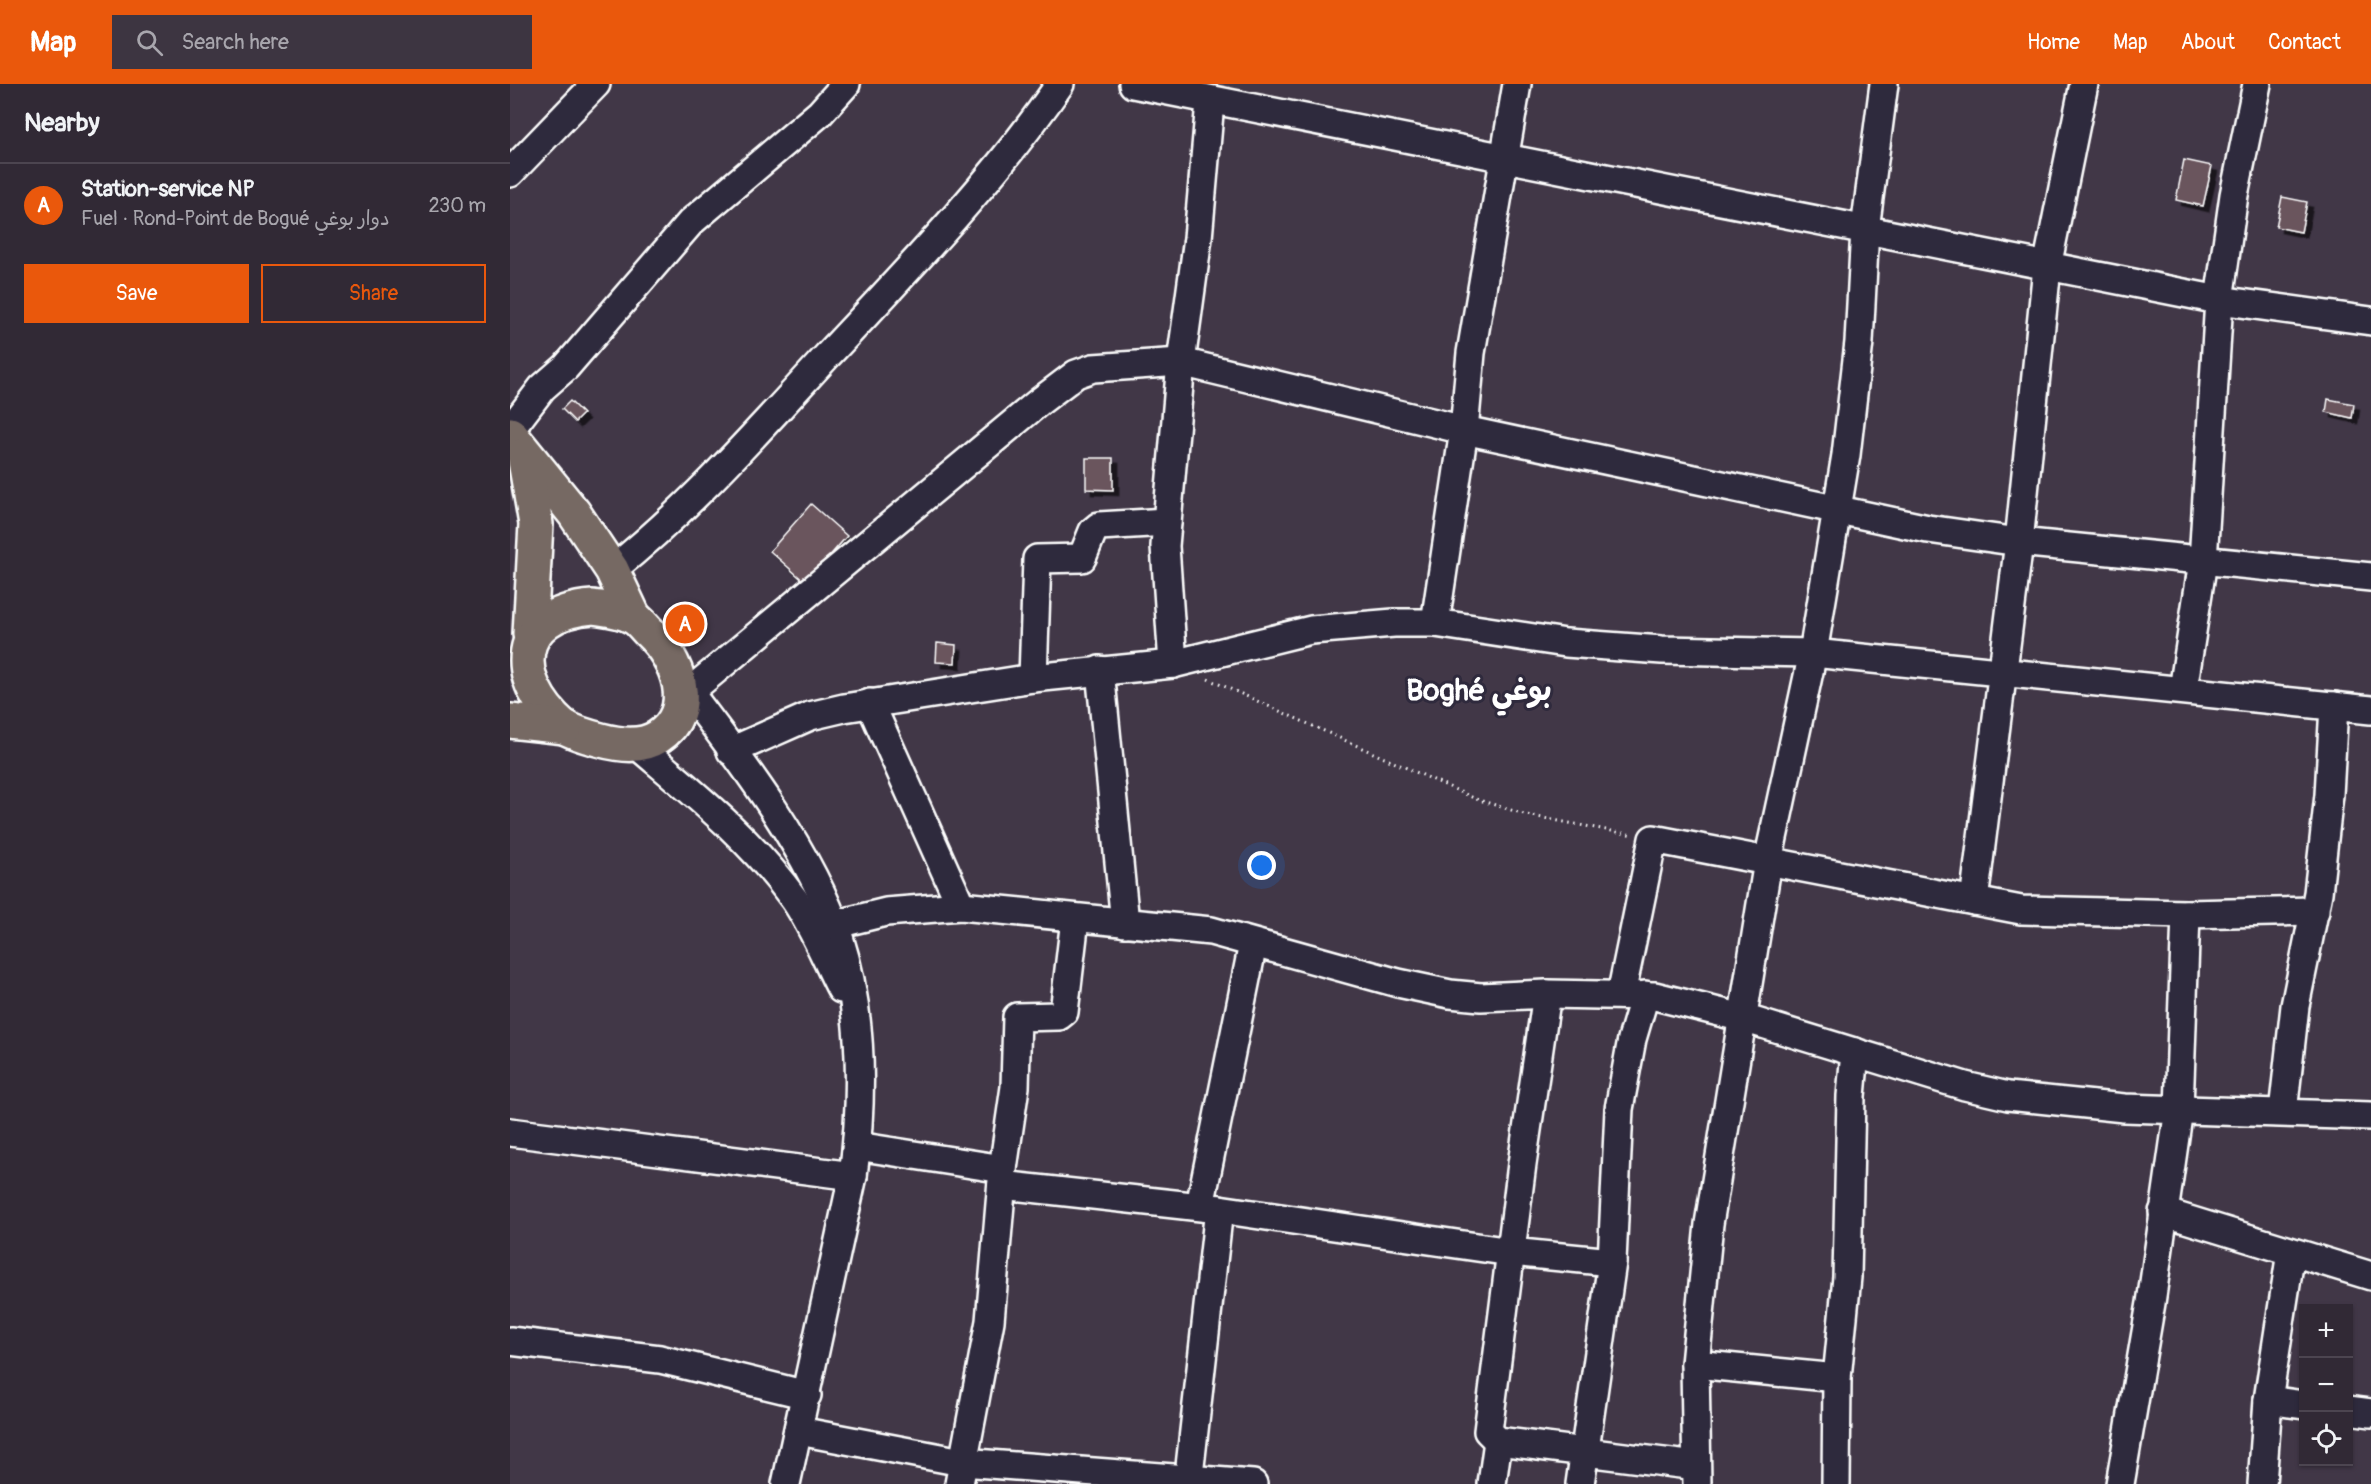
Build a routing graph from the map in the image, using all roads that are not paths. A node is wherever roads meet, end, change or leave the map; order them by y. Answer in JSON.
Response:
{"nodes":[{"id":1,"x":596,"y":84,"type":"edge"},
{"id":2,"x":846,"y":84,"type":"edge"},
{"id":3,"x":1060,"y":84,"type":"edge"},
{"id":4,"x":1133,"y":84,"type":"edge"},
{"id":5,"x":1517,"y":84,"type":"edge"},
{"id":6,"x":1884,"y":84,"type":"edge"},
{"id":7,"x":2084,"y":84,"type":"edge"},
{"id":8,"x":2257,"y":84,"type":"edge"},
{"id":9,"x":1210,"y":102,"type":"junction"},
{"id":10,"x":1506,"y":156,"type":"junction"},
{"id":11,"x":510,"y":173,"type":"edge"},
{"id":12,"x":1865,"y":230,"type":"junction"},
{"id":13,"x":2047,"y":267,"type":"junction"},
{"id":14,"x":2219,"y":300,"type":"junction"},
{"id":15,"x":2371,"y":321,"type":"edge"},
{"id":16,"x":1180,"y":362,"type":"junction"},
{"id":17,"x":1464,"y":430,"type":"junction"},
{"id":18,"x":514,"y":438,"type":"edge"},
{"id":19,"x":1836,"y":511,"type":"junction"},
{"id":20,"x":1167,"y":522,"type":"junction"},
{"id":21,"x":2019,"y":542,"type":"junction"},
{"id":22,"x":2202,"y":561,"type":"junction"},
{"id":23,"x":612,"y":570,"type":"junction"},
{"id":24,"x":2371,"y":577,"type":"edge"},
{"id":25,"x":634,"y":617,"type":"junction"},
{"id":26,"x":1435,"y":623,"type":"junction"},
{"id":27,"x":522,"y":646,"type":"edge"},
{"id":28,"x":1813,"y":653,"type":"junction"},
{"id":29,"x":1173,"y":664,"type":"junction"},
{"id":30,"x":1100,"y":670,"type":"junction"},
{"id":31,"x":2001,"y":671,"type":"junction"},
{"id":32,"x":1034,"y":678,"type":"junction"},
{"id":33,"x":684,"y":685,"type":"junction"},
{"id":34,"x":2183,"y":690,"type":"junction"},
{"id":35,"x":870,"y":703,"type":"junction"},
{"id":36,"x":2334,"y":706,"type":"junction"},
{"id":37,"x":2371,"y":710,"type":"edge"},
{"id":38,"x":510,"y":721,"type":"edge"},
{"id":39,"x":565,"y":727,"type":"junction"},
{"id":40,"x":637,"y":745,"type":"junction"},
{"id":41,"x":731,"y":751,"type":"junction"},
{"id":42,"x":1768,"y":861,"type":"junction"},
{"id":43,"x":1974,"y":901,"type":"junction"},
{"id":44,"x":961,"y":906,"type":"junction"},
{"id":45,"x":2315,"y":911,"type":"junction"},
{"id":46,"x":2186,"y":914,"type":"junction"},
{"id":47,"x":1075,"y":919,"type":"junction"},
{"id":48,"x":1125,"y":923,"type":"junction"},
{"id":49,"x":833,"y":925,"type":"junction"},
{"id":50,"x":1253,"y":944,"type":"junction"},
{"id":51,"x":1547,"y":994,"type":"junction"},
{"id":52,"x":1633,"y":995,"type":"junction"},
{"id":53,"x":853,"y":1015,"type":"junction"},
{"id":54,"x":1743,"y":1018,"type":"junction"},
{"id":55,"x":1855,"y":1052,"type":"junction"},
{"id":56,"x":2179,"y":1109,"type":"junction"},
{"id":57,"x":2283,"y":1112,"type":"junction"},
{"id":58,"x":2371,"y":1116,"type":"edge"},
{"id":59,"x":510,"y":1132,"type":"edge"},
{"id":60,"x":857,"y":1146,"type":"junction"},
{"id":61,"x":853,"y":1176,"type":"junction"},
{"id":62,"x":1003,"y":1177,"type":"junction"},
{"id":63,"x":1210,"y":1207,"type":"junction"},
{"id":64,"x":2163,"y":1212,"type":"junction"},
{"id":65,"x":1511,"y":1252,"type":"junction"},
{"id":66,"x":2291,"y":1252,"type":"junction"},
{"id":67,"x":1612,"y":1262,"type":"junction"},
{"id":68,"x":2371,"y":1276,"type":"edge"},
{"id":69,"x":510,"y":1341,"type":"edge"},
{"id":70,"x":1695,"y":1364,"type":"junction"},
{"id":71,"x":1837,"y":1378,"type":"junction"},
{"id":72,"x":807,"y":1395,"type":"junction"},
{"id":73,"x":2268,"y":1400,"type":"junction"},
{"id":74,"x":2299,"y":1404,"type":"edge"},
{"id":75,"x":2353,"y":1411,"type":"edge"},
{"id":76,"x":2371,"y":1413,"type":"edge"},
{"id":77,"x":799,"y":1431,"type":"junction"},
{"id":78,"x":1498,"y":1441,"type":"junction"},
{"id":79,"x":1585,"y":1454,"type":"junction"},
{"id":80,"x":960,"y":1473,"type":"edge"},
{"id":81,"x":1697,"y":1475,"type":"edge"},
{"id":82,"x":1188,"y":1481,"type":"edge"},
{"id":83,"x":786,"y":1484,"type":"edge"},
{"id":84,"x":1253,"y":1484,"type":"edge"},
{"id":85,"x":1492,"y":1484,"type":"edge"},
{"id":86,"x":1580,"y":1484,"type":"edge"},
{"id":87,"x":1836,"y":1484,"type":"edge"},
{"id":88,"x":2120,"y":1484,"type":"edge"},
{"id":89,"x":2262,"y":1484,"type":"edge"}],
"edges":[{"from":1,"to":11,"type":"street"},
{"from":2,"to":18,"type":"street"},
{"from":3,"to":23,"type":"street"},
{"from":4,"to":9,"type":"street"},
{"from":5,"to":10,"type":"street"},
{"from":6,"to":12,"type":"street"},
{"from":7,"to":13,"type":"street"},
{"from":8,"to":14,"type":"street"},
{"from":9,"to":10,"type":"street"},
{"from":9,"to":16,"type":"street"},
{"from":10,"to":12,"type":"street"},
{"from":10,"to":17,"type":"street"},
{"from":12,"to":13,"type":"street"},
{"from":12,"to":19,"type":"street"},
{"from":13,"to":14,"type":"street"},
{"from":13,"to":21,"type":"street"},
{"from":14,"to":15,"type":"street"},
{"from":14,"to":22,"type":"street"},
{"from":16,"to":17,"type":"street"},
{"from":16,"to":20,"type":"street"},
{"from":16,"to":33,"type":"street"},
{"from":17,"to":19,"type":"street"},
{"from":17,"to":26,"type":"street"},
{"from":18,"to":23,"type":"main road"},
{"from":18,"to":27,"type":"main road"},
{"from":19,"to":21,"type":"street"},
{"from":19,"to":28,"type":"street"},
{"from":20,"to":29,"type":"street"},
{"from":20,"to":32,"type":"street"},
{"from":21,"to":22,"type":"street"},
{"from":21,"to":31,"type":"street"},
{"from":22,"to":24,"type":"street"},
{"from":22,"to":34,"type":"street"},
{"from":23,"to":25,"type":"main road"},
{"from":25,"to":27,"type":"main road"},
{"from":25,"to":33,"type":"main road"},
{"from":26,"to":28,"type":"street"},
{"from":26,"to":29,"type":"street"},
{"from":27,"to":39,"type":"main road"},
{"from":28,"to":31,"type":"street"},
{"from":28,"to":42,"type":"street"},
{"from":29,"to":30,"type":"street"},
{"from":30,"to":32,"type":"street"},
{"from":30,"to":48,"type":"street"},
{"from":31,"to":34,"type":"street"},
{"from":31,"to":43,"type":"street"},
{"from":32,"to":35,"type":"street"},
{"from":33,"to":40,"type":"main road"},
{"from":33,"to":41,"type":"street"},
{"from":34,"to":36,"type":"street"},
{"from":35,"to":41,"type":"street"},
{"from":35,"to":44,"type":"street"},
{"from":36,"to":37,"type":"street"},
{"from":36,"to":45,"type":"street"},
{"from":38,"to":39,"type":"main road"},
{"from":39,"to":40,"type":"main road"},
{"from":40,"to":53,"type":"street"},
{"from":41,"to":49,"type":"street"},
{"from":42,"to":43,"type":"street"},
{"from":42,"to":52,"type":"street"},
{"from":42,"to":54,"type":"street"},
{"from":43,"to":46,"type":"street"},
{"from":44,"to":47,"type":"street"},
{"from":44,"to":49,"type":"street"},
{"from":45,"to":46,"type":"street"},
{"from":45,"to":57,"type":"street"},
{"from":46,"to":56,"type":"street"},
{"from":47,"to":48,"type":"street"},
{"from":47,"to":62,"type":"street"},
{"from":48,"to":50,"type":"street"},
{"from":49,"to":53,"type":"street"},
{"from":50,"to":51,"type":"street"},
{"from":50,"to":63,"type":"street"},
{"from":51,"to":52,"type":"street"},
{"from":51,"to":65,"type":"street"},
{"from":52,"to":54,"type":"street"},
{"from":52,"to":67,"type":"street"},
{"from":53,"to":60,"type":"street"},
{"from":54,"to":55,"type":"street"},
{"from":54,"to":70,"type":"street"},
{"from":55,"to":56,"type":"street"},
{"from":55,"to":71,"type":"street"},
{"from":56,"to":57,"type":"street"},
{"from":56,"to":64,"type":"street"},
{"from":57,"to":58,"type":"street"},
{"from":59,"to":61,"type":"street"},
{"from":60,"to":61,"type":"street"},
{"from":60,"to":62,"type":"street"},
{"from":61,"to":72,"type":"street"},
{"from":62,"to":63,"type":"street"},
{"from":62,"to":80,"type":"street"},
{"from":63,"to":65,"type":"street"},
{"from":63,"to":82,"type":"street"},
{"from":64,"to":66,"type":"street"},
{"from":64,"to":88,"type":"street"},
{"from":65,"to":67,"type":"street"},
{"from":65,"to":78,"type":"street"},
{"from":66,"to":68,"type":"street"},
{"from":66,"to":73,"type":"street"},
{"from":67,"to":79,"type":"street"},
{"from":69,"to":72,"type":"street"},
{"from":70,"to":71,"type":"street"},
{"from":70,"to":81,"type":"street"},
{"from":71,"to":87,"type":"street"},
{"from":72,"to":77,"type":"street"},
{"from":73,"to":74,"type":"street"},
{"from":73,"to":89,"type":"street"},
{"from":75,"to":76,"type":"street"},
{"from":77,"to":80,"type":"street"},
{"from":77,"to":83,"type":"street"},
{"from":78,"to":79,"type":"street"},
{"from":78,"to":85,"type":"street"},
{"from":79,"to":81,"type":"street"},
{"from":79,"to":86,"type":"street"},
{"from":80,"to":82,"type":"street"},
{"from":82,"to":84,"type":"street"}]}
